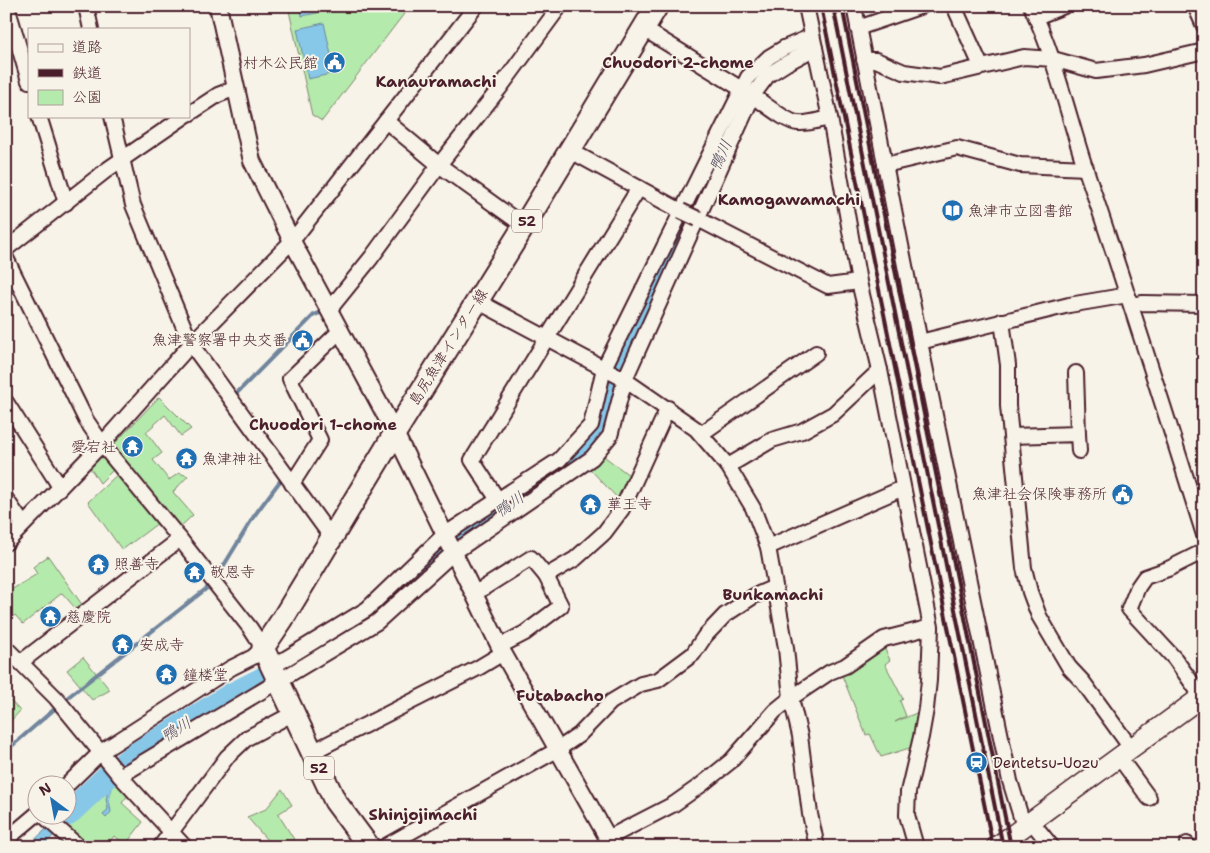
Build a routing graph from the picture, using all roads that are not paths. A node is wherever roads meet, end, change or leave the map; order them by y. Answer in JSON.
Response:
{"nodes":[{"id":1,"x":6,"y":6,"type":"edge"},
{"id":2,"x":86,"y":6,"type":"edge"},
{"id":3,"x":218,"y":6,"type":"edge"},
{"id":4,"x":476,"y":6,"type":"edge"},
{"id":5,"x":560,"y":6,"type":"edge"},
{"id":6,"x":806,"y":6,"type":"edge"},
{"id":7,"x":922,"y":6,"type":"edge"},
{"id":8,"x":954,"y":6,"type":"edge"},
{"id":9,"x":1064,"y":6,"type":"edge"},
{"id":10,"x":1196,"y":6,"type":"edge"},
{"id":11,"x":856,"y":7,"type":"edge"},
{"id":12,"x":1034,"y":12,"type":"edge"},
{"id":13,"x":650,"y":13,"type":"edge"},
{"id":14,"x":1204,"y":26,"type":"edge"},
{"id":15,"x":92,"y":28,"type":"edge"},
{"id":16,"x":858,"y":28,"type":"junction"},
{"id":17,"x":814,"y":42,"type":"junction"},
{"id":18,"x":1204,"y":52,"type":"edge"},
{"id":19,"x":1053,"y":59,"type":"junction"},
{"id":20,"x":864,"y":60,"type":"junction"},
{"id":21,"x":981,"y":66,"type":"junction"},
{"id":22,"x":28,"y":78,"type":"edge"},
{"id":23,"x":236,"y":88,"type":"junction"},
{"id":24,"x":748,"y":92,"type":"junction"},
{"id":25,"x":190,"y":113,"type":"edge"},
{"id":26,"x":40,"y":118,"type":"edge"},
{"id":27,"x":113,"y":118,"type":"edge"},
{"id":28,"x":182,"y":118,"type":"edge"},
{"id":29,"x":830,"y":118,"type":"junction"},
{"id":30,"x":386,"y":121,"type":"junction"},
{"id":31,"x":570,"y":150,"type":"junction"},
{"id":32,"x":123,"y":159,"type":"junction"},
{"id":33,"x":439,"y":164,"type":"junction"},
{"id":34,"x":885,"y":165,"type":"junction"},
{"id":35,"x":1086,"y":168,"type":"junction"},
{"id":36,"x":639,"y":188,"type":"junction"},
{"id":37,"x":66,"y":203,"type":"junction"},
{"id":38,"x":524,"y":226,"type":"junction"},
{"id":39,"x":292,"y":241,"type":"junction"},
{"id":40,"x":6,"y":249,"type":"edge"},
{"id":41,"x":6,"y":258,"type":"edge"},
{"id":42,"x":859,"y":282,"type":"junction"},
{"id":43,"x":1129,"y":300,"type":"junction"},
{"id":44,"x":477,"y":301,"type":"junction"},
{"id":45,"x":1204,"y":304,"type":"edge"},
{"id":46,"x":329,"y":310,"type":"junction"},
{"id":47,"x":1002,"y":321,"type":"junction"},
{"id":48,"x":340,"y":331,"type":"junction"},
{"id":49,"x":548,"y":338,"type":"junction"},
{"id":50,"x":920,"y":342,"type":"junction"},
{"id":51,"x":191,"y":344,"type":"junction"},
{"id":52,"x":816,"y":353,"type":"dead end"},
{"id":53,"x":606,"y":369,"type":"junction"},
{"id":54,"x":880,"y":370,"type":"junction"},
{"id":55,"x":1076,"y":374,"type":"dead end"},
{"id":56,"x":624,"y":378,"type":"junction"},
{"id":57,"x":6,"y":402,"type":"edge"},
{"id":58,"x":668,"y":408,"type":"junction"},
{"id":59,"x":395,"y":433,"type":"junction"},
{"id":60,"x":701,"y":434,"type":"junction"},
{"id":61,"x":1078,"y":434,"type":"junction"},
{"id":62,"x":1011,"y":436,"type":"junction"},
{"id":63,"x":102,"y":444,"type":"junction"},
{"id":64,"x":1079,"y":451,"type":"dead end"},
{"id":65,"x":728,"y":466,"type":"junction"},
{"id":66,"x":292,"y":484,"type":"junction"},
{"id":67,"x":60,"y":487,"type":"junction"},
{"id":68,"x":903,"y":488,"type":"junction"},
{"id":69,"x":6,"y":499,"type":"edge"},
{"id":70,"x":498,"y":500,"type":"junction"},
{"id":71,"x":23,"y":524,"type":"junction"},
{"id":72,"x":1204,"y":535,"type":"edge"},
{"id":73,"x":332,"y":538,"type":"junction"},
{"id":74,"x":180,"y":539,"type":"junction"},
{"id":75,"x":448,"y":542,"type":"junction"},
{"id":76,"x":6,"y":543,"type":"edge"},
{"id":77,"x":768,"y":547,"type":"junction"},
{"id":78,"x":1204,"y":551,"type":"edge"},
{"id":79,"x":546,"y":576,"type":"junction"},
{"id":80,"x":775,"y":587,"type":"junction"},
{"id":81,"x":474,"y":594,"type":"junction"},
{"id":82,"x":931,"y":627,"type":"junction"},
{"id":83,"x":6,"y":648,"type":"edge"},
{"id":84,"x":263,"y":648,"type":"junction"},
{"id":85,"x":502,"y":649,"type":"junction"},
{"id":86,"x":21,"y":662,"type":"junction"},
{"id":87,"x":276,"y":674,"type":"junction"},
{"id":88,"x":1203,"y":696,"type":"edge"},
{"id":89,"x":791,"y":698,"type":"junction"},
{"id":90,"x":294,"y":713,"type":"junction"},
{"id":91,"x":557,"y":750,"type":"junction"},
{"id":92,"x":101,"y":752,"type":"junction"},
{"id":93,"x":312,"y":752,"type":"junction"},
{"id":94,"x":1125,"y":752,"type":"junction"},
{"id":95,"x":76,"y":776,"type":"edge"},
{"id":96,"x":120,"y":776,"type":"junction"},
{"id":97,"x":1149,"y":798,"type":"dead end"},
{"id":98,"x":28,"y":821,"type":"edge"},
{"id":99,"x":1027,"y":824,"type":"junction"},
{"id":100,"x":55,"y":826,"type":"edge"},
{"id":101,"x":171,"y":830,"type":"junction"},
{"id":102,"x":6,"y":840,"type":"edge"},
{"id":103,"x":610,"y":842,"type":"edge"},
{"id":104,"x":79,"y":847,"type":"edge"},
{"id":105,"x":160,"y":847,"type":"edge"},
{"id":106,"x":185,"y":847,"type":"edge"},
{"id":107,"x":369,"y":847,"type":"edge"},
{"id":108,"x":384,"y":847,"type":"edge"},
{"id":109,"x":817,"y":847,"type":"edge"},
{"id":110,"x":916,"y":847,"type":"edge"},
{"id":111,"x":996,"y":847,"type":"edge"},
{"id":112,"x":1052,"y":847,"type":"edge"}],
"edges":[{"from":1,"to":22,"type":"street"},
{"from":2,"to":15,"type":"street"},
{"from":3,"to":23,"type":"street"},
{"from":4,"to":30,"type":"street"},
{"from":5,"to":33,"type":"street"},
{"from":6,"to":17,"type":"street"},
{"from":7,"to":16,"type":"street"},
{"from":8,"to":21,"type":"street"},
{"from":9,"to":12,"type":"street"},
{"from":10,"to":14,"type":"street"},
{"from":11,"to":16,"type":"street"},
{"from":12,"to":19,"type":"street"},
{"from":13,"to":24,"type":"street"},
{"from":13,"to":31,"type":"main road","name":"島尻魚津インター線","number":"52"},
{"from":16,"to":20,"type":"street"},
{"from":17,"to":24,"type":"street"},
{"from":17,"to":29,"type":"street"},
{"from":18,"to":19,"type":"street"},
{"from":19,"to":21,"type":"street"},
{"from":19,"to":35,"type":"street"},
{"from":20,"to":21,"type":"street"},
{"from":20,"to":34,"type":"street"},
{"from":23,"to":25,"type":"street"},
{"from":23,"to":39,"type":"street"},
{"from":24,"to":29,"type":"street"},
{"from":24,"to":53,"type":"street"},
{"from":24,"to":56,"type":"street"},
{"from":26,"to":37,"type":"street"},
{"from":27,"to":32,"type":"street"},
{"from":28,"to":32,"type":"street"},
{"from":29,"to":42,"type":"street"},
{"from":30,"to":33,"type":"street"},
{"from":30,"to":39,"type":"street"},
{"from":31,"to":36,"type":"street"},
{"from":31,"to":38,"type":"main road","name":"島尻魚津インター線","number":"52"},
{"from":32,"to":37,"type":"street"},
{"from":32,"to":51,"type":"street"},
{"from":33,"to":38,"type":"street"},
{"from":33,"to":46,"type":"street"},
{"from":34,"to":35,"type":"street"},
{"from":34,"to":50,"type":"street"},
{"from":35,"to":43,"type":"street"},
{"from":36,"to":42,"type":"street","bridge":true},
{"from":36,"to":49,"type":"street"},
{"from":37,"to":40,"type":"street"},
{"from":38,"to":44,"type":"main road","name":"島尻魚津インター線","number":"52"},
{"from":39,"to":46,"type":"street"},
{"from":39,"to":51,"type":"street"},
{"from":41,"to":63,"type":"street"},
{"from":42,"to":54,"type":"street"},
{"from":43,"to":45,"type":"street"},
{"from":43,"to":47,"type":"street"},
{"from":43,"to":72,"type":"street"},
{"from":44,"to":49,"type":"street"},
{"from":44,"to":59,"type":"main road","name":"島尻魚津インター線","number":"52"},
{"from":46,"to":48,"type":"street"},
{"from":47,"to":50,"type":"street"},
{"from":47,"to":62,"type":"street"},
{"from":48,"to":59,"type":"street"},
{"from":48,"to":66,"type":"street"},
{"from":49,"to":53,"type":"street"},
{"from":49,"to":70,"type":"street"},
{"from":50,"to":99,"type":"street"},
{"from":51,"to":63,"type":"street"},
{"from":51,"to":66,"type":"street"},
{"from":52,"to":60,"type":"street"},
{"from":53,"to":56,"type":"street"},
{"from":53,"to":70,"type":"street"},
{"from":54,"to":65,"type":"street"},
{"from":54,"to":68,"type":"street"},
{"from":55,"to":61,"type":"street"},
{"from":56,"to":58,"type":"street"},
{"from":56,"to":75,"type":"street"},
{"from":57,"to":67,"type":"street"},
{"from":58,"to":60,"type":"street"},
{"from":58,"to":79,"type":"street"},
{"from":59,"to":73,"type":"main road","name":"島尻魚津インター線","number":"52"},
{"from":59,"to":75,"type":"street"},
{"from":60,"to":65,"type":"street"},
{"from":61,"to":62,"type":"street"},
{"from":61,"to":64,"type":"street"},
{"from":62,"to":94,"type":"street"},
{"from":63,"to":67,"type":"street"},
{"from":63,"to":74,"type":"street"},
{"from":65,"to":77,"type":"street"},
{"from":66,"to":73,"type":"street"},
{"from":67,"to":71,"type":"street"},
{"from":68,"to":77,"type":"street"},
{"from":68,"to":82,"type":"street"},
{"from":69,"to":71,"type":"street"},
{"from":70,"to":75,"type":"street"},
{"from":71,"to":76,"type":"street"},
{"from":73,"to":84,"type":"main road","name":"島尻魚津インター線","number":"52"},
{"from":74,"to":84,"type":"street"},
{"from":74,"to":86,"type":"street"},
{"from":75,"to":81,"type":"street"},
{"from":75,"to":87,"type":"street"},
{"from":75,"to":87,"type":"street"},
{"from":77,"to":80,"type":"street"},
{"from":78,"to":88,"type":"street"},
{"from":79,"to":81,"type":"street"},
{"from":79,"to":85,"type":"street"},
{"from":80,"to":89,"type":"street"},
{"from":80,"to":91,"type":"street"},
{"from":81,"to":85,"type":"street"},
{"from":82,"to":89,"type":"street"},
{"from":82,"to":110,"type":"street"},
{"from":83,"to":86,"type":"street"},
{"from":84,"to":87,"type":"main road","number":"52"},
{"from":84,"to":92,"type":"street"},
{"from":85,"to":91,"type":"street"},
{"from":85,"to":93,"type":"street"},
{"from":86,"to":92,"type":"street"},
{"from":87,"to":90,"type":"main road","number":"52"},
{"from":87,"to":96,"type":"street"},
{"from":88,"to":94,"type":"main road"},
{"from":89,"to":103,"type":"street"},
{"from":89,"to":109,"type":"street"},
{"from":90,"to":93,"type":"main road","number":"52"},
{"from":90,"to":101,"type":"street"},
{"from":91,"to":103,"type":"street"},
{"from":91,"to":108,"type":"street"},
{"from":92,"to":95,"type":"street"},
{"from":92,"to":96,"type":"street"},
{"from":93,"to":107,"type":"main road","number":"52"},
{"from":94,"to":97,"type":"street"},
{"from":94,"to":99,"type":"main road"},
{"from":96,"to":101,"type":"street"},
{"from":98,"to":102,"type":"street"},
{"from":99,"to":111,"type":"main road"},
{"from":99,"to":112,"type":"street"},
{"from":100,"to":104,"type":"street"},
{"from":101,"to":105,"type":"street"},
{"from":101,"to":106,"type":"street"}]}
